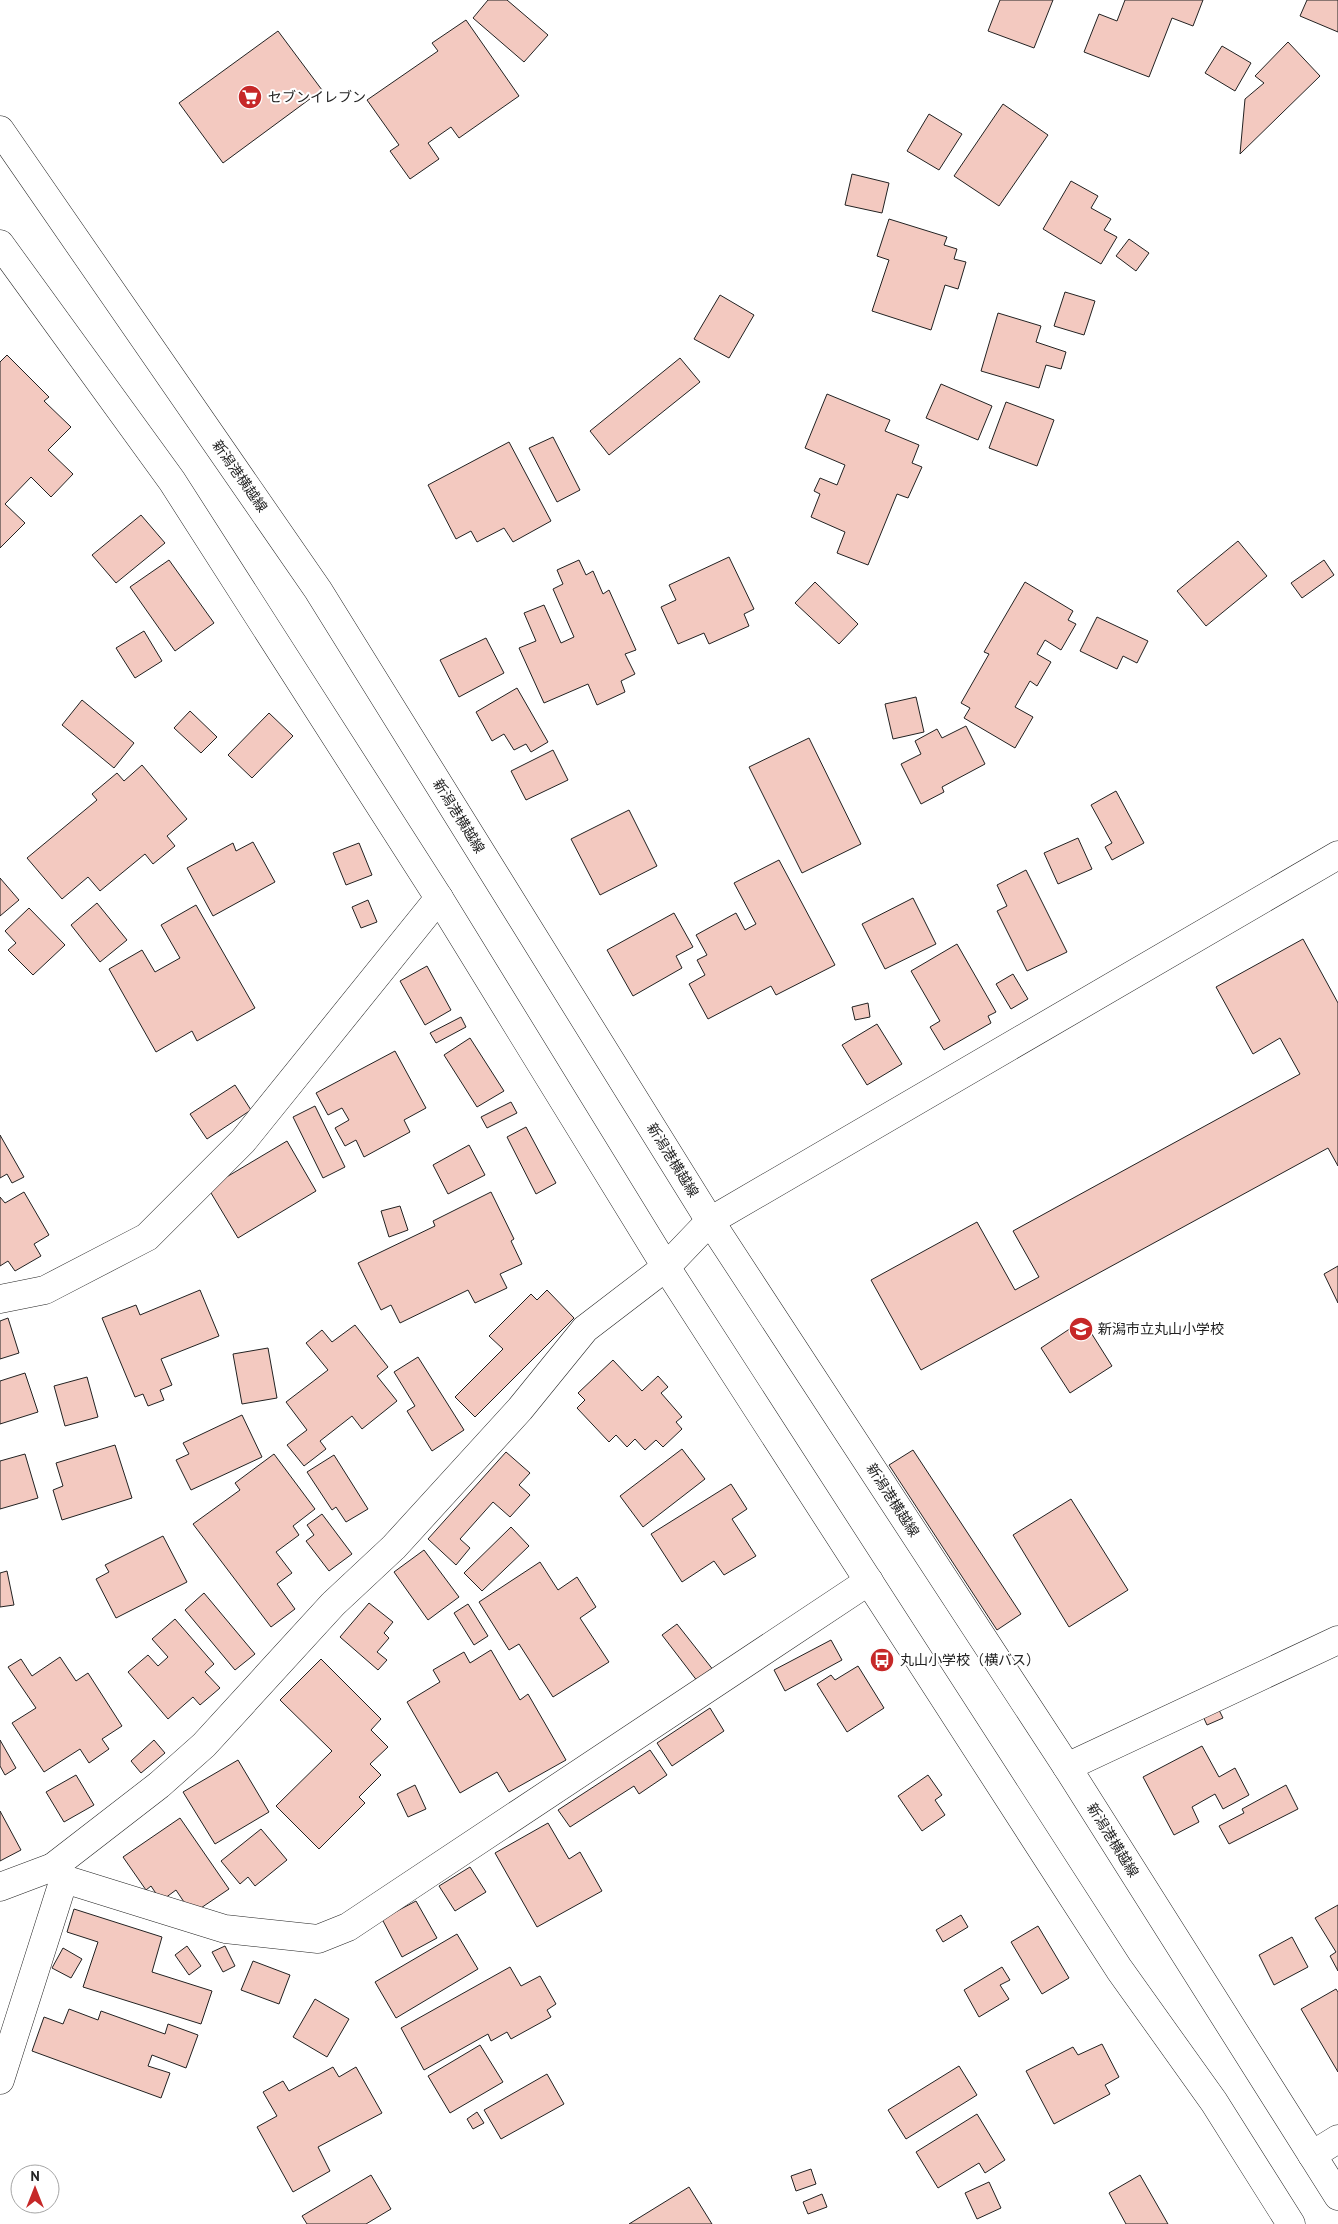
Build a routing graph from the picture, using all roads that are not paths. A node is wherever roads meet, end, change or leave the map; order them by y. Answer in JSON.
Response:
{"nodes":[{"id":1,"x":0,"y":130,"type":"edge"},
{"id":2,"x":0,"y":244,"type":"edge"},
{"id":3,"x":1338,"y":855,"type":"edge"},
{"id":4,"x":439,"y":898,"type":"junction"},
{"id":5,"x":710,"y":1221,"type":"junction"},
{"id":6,"x":666,"y":1267,"type":"junction"},
{"id":7,"x":0,"y":1299,"type":"edge"},
{"id":8,"x":869,"y":1581,"type":"junction"},
{"id":9,"x":1338,"y":1640,"type":"edge"},
{"id":10,"x":1067,"y":1767,"type":"junction"},
{"id":11,"x":59,"y":1873,"type":"junction"},
{"id":12,"x":0,"y":1888,"type":"edge"},
{"id":13,"x":0,"y":2080,"type":"edge"},
{"id":14,"x":1338,"y":2139,"type":"edge"},
{"id":15,"x":1312,"y":2155,"type":"junction"},
{"id":16,"x":1338,"y":2196,"type":"edge"},
{"id":17,"x":1291,"y":2224,"type":"edge"}],
"edges":[{"from":1,"to":5,"type":"main road","name":"新潟港横越線"},
{"from":2,"to":4,"type":"main road"},
{"from":3,"to":5,"type":"main road"},
{"from":4,"to":6,"type":"main road"},
{"from":4,"to":7,"type":"main road"},
{"from":5,"to":6,"type":"main road"},
{"from":5,"to":10,"type":"main road","name":"新潟港横越線"},
{"from":6,"to":8,"type":"main road"},
{"from":6,"to":11,"type":"main road"},
{"from":8,"to":11,"type":"main road"},
{"from":8,"to":17,"type":"main road"},
{"from":9,"to":10,"type":"main road"},
{"from":10,"to":15,"type":"main road","name":"新潟港横越線"},
{"from":11,"to":12,"type":"main road"},
{"from":11,"to":13,"type":"main road"},
{"from":14,"to":15,"type":"main road"},
{"from":15,"to":16,"type":"main road","name":"新潟港横越線"}]}
